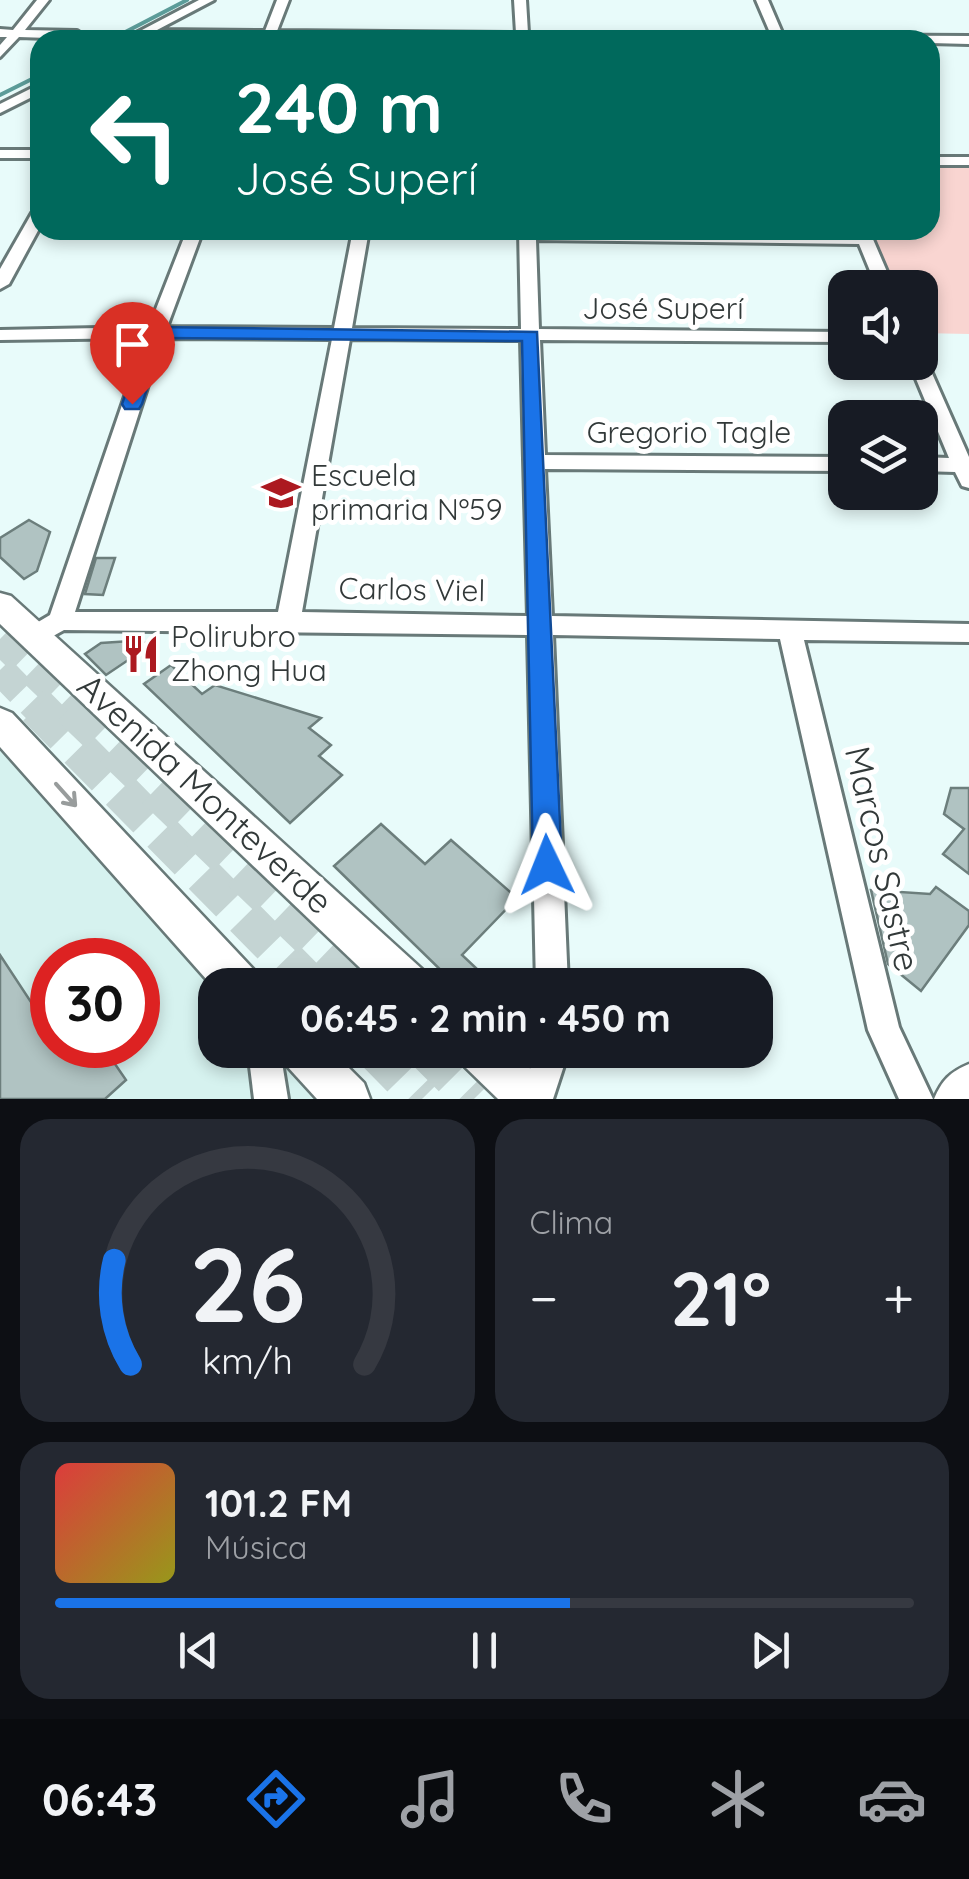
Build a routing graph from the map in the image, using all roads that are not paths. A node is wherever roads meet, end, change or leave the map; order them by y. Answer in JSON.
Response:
{"nodes":[{"id":1,"x":43,"y":0,"type":"edge"},
{"id":2,"x":208,"y":0,"type":"edge"},
{"id":3,"x":283,"y":0,"type":"edge"},
{"id":4,"x":520,"y":0,"type":"edge"},
{"id":5,"x":762,"y":0,"type":"edge"},
{"id":6,"x":152,"y":30,"type":"edge"},
{"id":7,"x":271,"y":30,"type":"edge"},
{"id":8,"x":522,"y":30,"type":"edge"},
{"id":9,"x":775,"y":30,"type":"edge"},
{"id":10,"x":0,"y":33,"type":"edge"},
{"id":11,"x":17,"y":34,"type":"junction"},
{"id":12,"x":30,"y":34,"type":"edge"},
{"id":13,"x":940,"y":40,"type":"edge"},
{"id":14,"x":969,"y":40,"type":"edge"},
{"id":15,"x":0,"y":53,"type":"edge"},
{"id":16,"x":30,"y":94,"type":"edge"},
{"id":17,"x":0,"y":110,"type":"edge"},
{"id":18,"x":0,"y":154,"type":"edge"},
{"id":19,"x":30,"y":154,"type":"edge"},
{"id":20,"x":940,"y":161,"type":"edge"},
{"id":21,"x":969,"y":161,"type":"edge"},
{"id":22,"x":30,"y":231,"type":"edge"},
{"id":23,"x":191,"y":240,"type":"edge"},
{"id":24,"x":358,"y":240,"type":"edge"},
{"id":25,"x":527,"y":240,"type":"edge"},
{"id":26,"x":865,"y":240,"type":"edge"},
{"id":27,"x":878,"y":270,"type":"edge"},
{"id":28,"x":0,"y":284,"type":"edge"},
{"id":29,"x":156,"y":332,"type":"junction"},
{"id":30,"x":0,"y":335,"type":"edge"},
{"id":31,"x":340,"y":335,"type":"junction"},
{"id":32,"x":531,"y":336,"type":"junction"},
{"id":33,"x":828,"y":337,"type":"edge"},
{"id":34,"x":926,"y":380,"type":"edge"},
{"id":35,"x":533,"y":462,"type":"junction"},
{"id":36,"x":828,"y":464,"type":"edge"},
{"id":37,"x":938,"y":468,"type":"edge"},
{"id":38,"x":965,"y":473,"type":"edge"},
{"id":39,"x":0,"y":604,"type":"edge"},
{"id":40,"x":288,"y":620,"type":"junction"},
{"id":41,"x":538,"y":626,"type":"junction"},
{"id":42,"x":48,"y":628,"type":"junction"},
{"id":43,"x":790,"y":630,"type":"junction"},
{"id":44,"x":969,"y":633,"type":"edge"},
{"id":45,"x":0,"y":723,"type":"edge"},
{"id":46,"x":223,"y":968,"type":"edge"},
{"id":47,"x":391,"y":968,"type":"edge"},
{"id":48,"x":551,"y":968,"type":"edge"},
{"id":49,"x":267,"y":1068,"type":"edge"},
{"id":50,"x":318,"y":1068,"type":"edge"},
{"id":51,"x":498,"y":1068,"type":"edge"},
{"id":52,"x":546,"y":1068,"type":"edge"},
{"id":53,"x":969,"y":1086,"type":"edge"},
{"id":54,"x":271,"y":1099,"type":"edge"},
{"id":55,"x":348,"y":1099,"type":"edge"},
{"id":56,"x":533,"y":1099,"type":"edge"},
{"id":57,"x":916,"y":1099,"type":"edge"},
{"id":58,"x":956,"y":1099,"type":"edge"}],
"edges":[{"from":1,"to":11,"type":"street"},
{"from":2,"to":6,"type":"street"},
{"from":3,"to":7,"type":"street"},
{"from":4,"to":8,"type":"street"},
{"from":5,"to":9,"type":"street"},
{"from":10,"to":11,"type":"street"},
{"from":11,"to":12,"type":"street"},
{"from":11,"to":15,"type":"street"},
{"from":13,"to":14,"type":"street"},
{"from":16,"to":17,"type":"street"},
{"from":18,"to":19,"type":"street"},
{"from":20,"to":21,"type":"street"},
{"from":22,"to":28,"type":"street"},
{"from":23,"to":29,"type":"street"},
{"from":24,"to":31,"type":"street"},
{"from":25,"to":32,"type":"street"},
{"from":26,"to":27,"type":"street"},
{"from":29,"to":30,"type":"street","name":"José Superí"},
{"from":29,"to":31,"type":"street","name":"José Superí"},
{"from":29,"to":42,"type":"street"},
{"from":31,"to":32,"type":"street","name":"José Superí"},
{"from":31,"to":40,"type":"street"},
{"from":32,"to":33,"type":"street","name":"José Superí"},
{"from":32,"to":35,"type":"street"},
{"from":34,"to":38,"type":"street"},
{"from":35,"to":36,"type":"street","name":"Gregorio Tagle"},
{"from":35,"to":41,"type":"street"},
{"from":37,"to":38,"type":"street"},
{"from":39,"to":42,"type":"main road","name":"Avenida Monteverde"},
{"from":40,"to":41,"type":"street","name":"Carlos Viel"},
{"from":40,"to":42,"type":"street","name":"Carlos Viel"},
{"from":41,"to":43,"type":"street","name":"Carlos Viel"},
{"from":41,"to":48,"type":"street"},
{"from":42,"to":47,"type":"main road","name":"Avenida Monteverde"},
{"from":43,"to":44,"type":"street","name":"Carlos Viel"},
{"from":43,"to":57,"type":"street","name":"Marcos Sastre"},
{"from":45,"to":46,"type":"main road","one_way":true},
{"from":49,"to":54,"type":"street"},
{"from":50,"to":55,"type":"main road"},
{"from":51,"to":56,"type":"main road"},
{"from":52,"to":56,"type":"street"},
{"from":53,"to":58,"type":"main road"}]}
